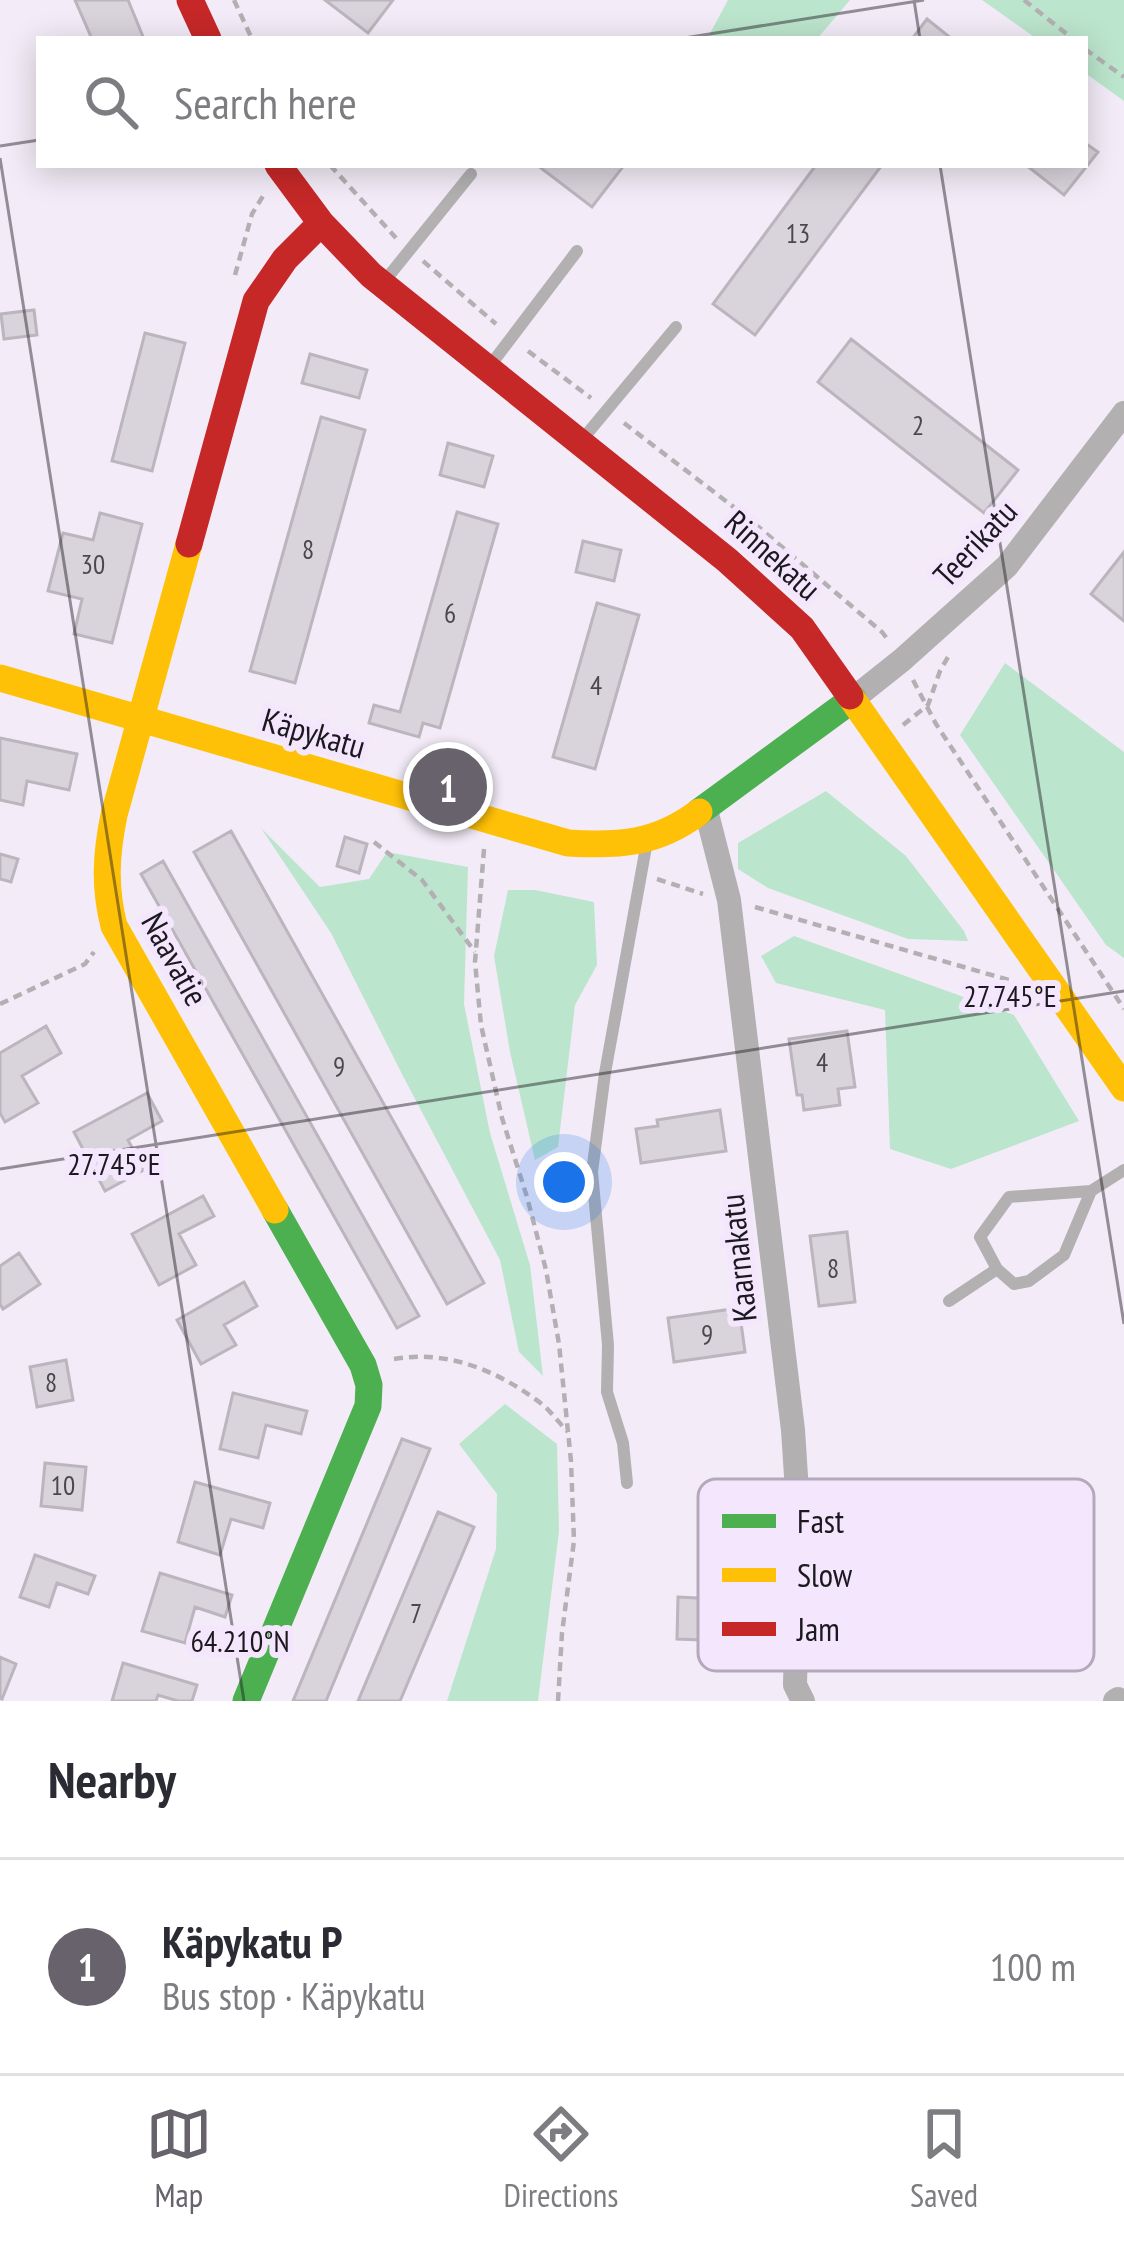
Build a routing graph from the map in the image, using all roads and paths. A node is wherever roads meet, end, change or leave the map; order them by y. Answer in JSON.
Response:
{"nodes":[{"id":1,"x":190,"y":0,"type":"edge"},
{"id":2,"x":234,"y":0,"type":"edge"},
{"id":3,"x":1024,"y":0,"type":"edge"},
{"id":4,"x":207,"y":36,"type":"edge"},
{"id":5,"x":251,"y":36,"type":"edge"},
{"id":6,"x":1069,"y":36,"type":"edge"},
{"id":7,"x":1088,"y":51,"type":"edge"},
{"id":8,"x":1124,"y":77,"type":"edge"},
{"id":9,"x":280,"y":168,"type":"edge"},
{"id":10,"x":471,"y":173,"type":"dead end"},
{"id":11,"x":321,"y":223,"type":"junction"},
{"id":12,"x":578,"y":251,"type":"dead end"},
{"id":13,"x":382,"y":284,"type":"junction"},
{"id":14,"x":676,"y":327,"type":"dead end"},
{"id":15,"x":488,"y":368,"type":"junction"},
{"id":16,"x":1124,"y":413,"type":"edge"},
{"id":17,"x":580,"y":442,"type":"junction"},
{"id":18,"x":0,"y":678,"type":"edge"},
{"id":19,"x":853,"y":699,"type":"junction"},
{"id":20,"x":141,"y":719,"type":"junction"},
{"id":21,"x":706,"y":810,"type":"junction"},
{"id":22,"x":647,"y":839,"type":"junction"},
{"id":23,"x":374,"y":842,"type":"dead end"},
{"id":24,"x":485,"y":845,"type":"dead end"},
{"id":25,"x":643,"y":868,"type":"junction"},
{"id":26,"x":729,"y":900,"type":"junction"},
{"id":27,"x":114,"y":926,"type":"junction"},
{"id":28,"x":476,"y":953,"type":"junction"},
{"id":29,"x":1021,"y":983,"type":"dead end"},
{"id":30,"x":0,"y":1004,"type":"edge"},
{"id":31,"x":1124,"y":1088,"type":"edge"},
{"id":32,"x":1124,"y":1170,"type":"edge"},
{"id":33,"x":1091,"y":1191,"type":"junction"},
{"id":34,"x":997,"y":1269,"type":"junction"},
{"id":35,"x":949,"y":1301,"type":"dead end"},
{"id":36,"x":363,"y":1365,"type":"junction"},
{"id":37,"x":568,"y":1432,"type":"junction"},
{"id":38,"x":796,"y":1479,"type":"edge"},
{"id":39,"x":627,"y":1483,"type":"dead end"},
{"id":40,"x":795,"y":1671,"type":"edge"},
{"id":41,"x":246,"y":1701,"type":"edge"},
{"id":42,"x":558,"y":1701,"type":"edge"},
{"id":43,"x":803,"y":1701,"type":"edge"}],
"edges":[{"from":1,"to":4,"type":"street"},
{"from":2,"to":5,"type":"path"},
{"from":3,"to":6,"type":"path"},
{"from":7,"to":8,"type":"path"},
{"from":9,"to":11,"type":"street","name":"Rinnekatu"},
{"from":10,"to":13,"type":"lane"},
{"from":11,"to":13,"type":"street","name":"Rinnekatu"},
{"from":11,"to":20,"type":"street","name":"Naavatie"},
{"from":12,"to":15,"type":"lane"},
{"from":13,"to":15,"type":"street","name":"Rinnekatu"},
{"from":14,"to":17,"type":"lane"},
{"from":15,"to":17,"type":"street","name":"Rinnekatu"},
{"from":16,"to":19,"type":"street","name":"Teerikatu"},
{"from":17,"to":19,"type":"street","name":"Rinnekatu"},
{"from":18,"to":20,"type":"street","name":"Käpykatu"},
{"from":19,"to":21,"type":"street","name":"Käpykatu"},
{"from":19,"to":31,"type":"street","name":"Rinnekatu"},
{"from":20,"to":22,"type":"street","name":"Käpykatu"},
{"from":20,"to":27,"type":"street","name":"Naavatie"},
{"from":21,"to":22,"type":"street","name":"Käpykatu"},
{"from":21,"to":26,"type":"street","name":"Kaarnakatu"},
{"from":22,"to":25,"type":"lane"},
{"from":23,"to":28,"type":"path"},
{"from":24,"to":28,"type":"path"},
{"from":25,"to":26,"type":"path"},
{"from":25,"to":39,"type":"lane"},
{"from":26,"to":29,"type":"path"},
{"from":26,"to":38,"type":"street","name":"Kaarnakatu"},
{"from":27,"to":30,"type":"path"},
{"from":27,"to":36,"type":"street","name":"Naavatie"},
{"from":28,"to":37,"type":"path"},
{"from":32,"to":33,"type":"lane"},
{"from":33,"to":34,"type":"lane"},
{"from":33,"to":34,"type":"lane"},
{"from":34,"to":35,"type":"lane"},
{"from":36,"to":37,"type":"path"},
{"from":36,"to":41,"type":"street"},
{"from":37,"to":42,"type":"path"},
{"from":40,"to":43,"type":"street","name":"Kaarnakatu"}]}
